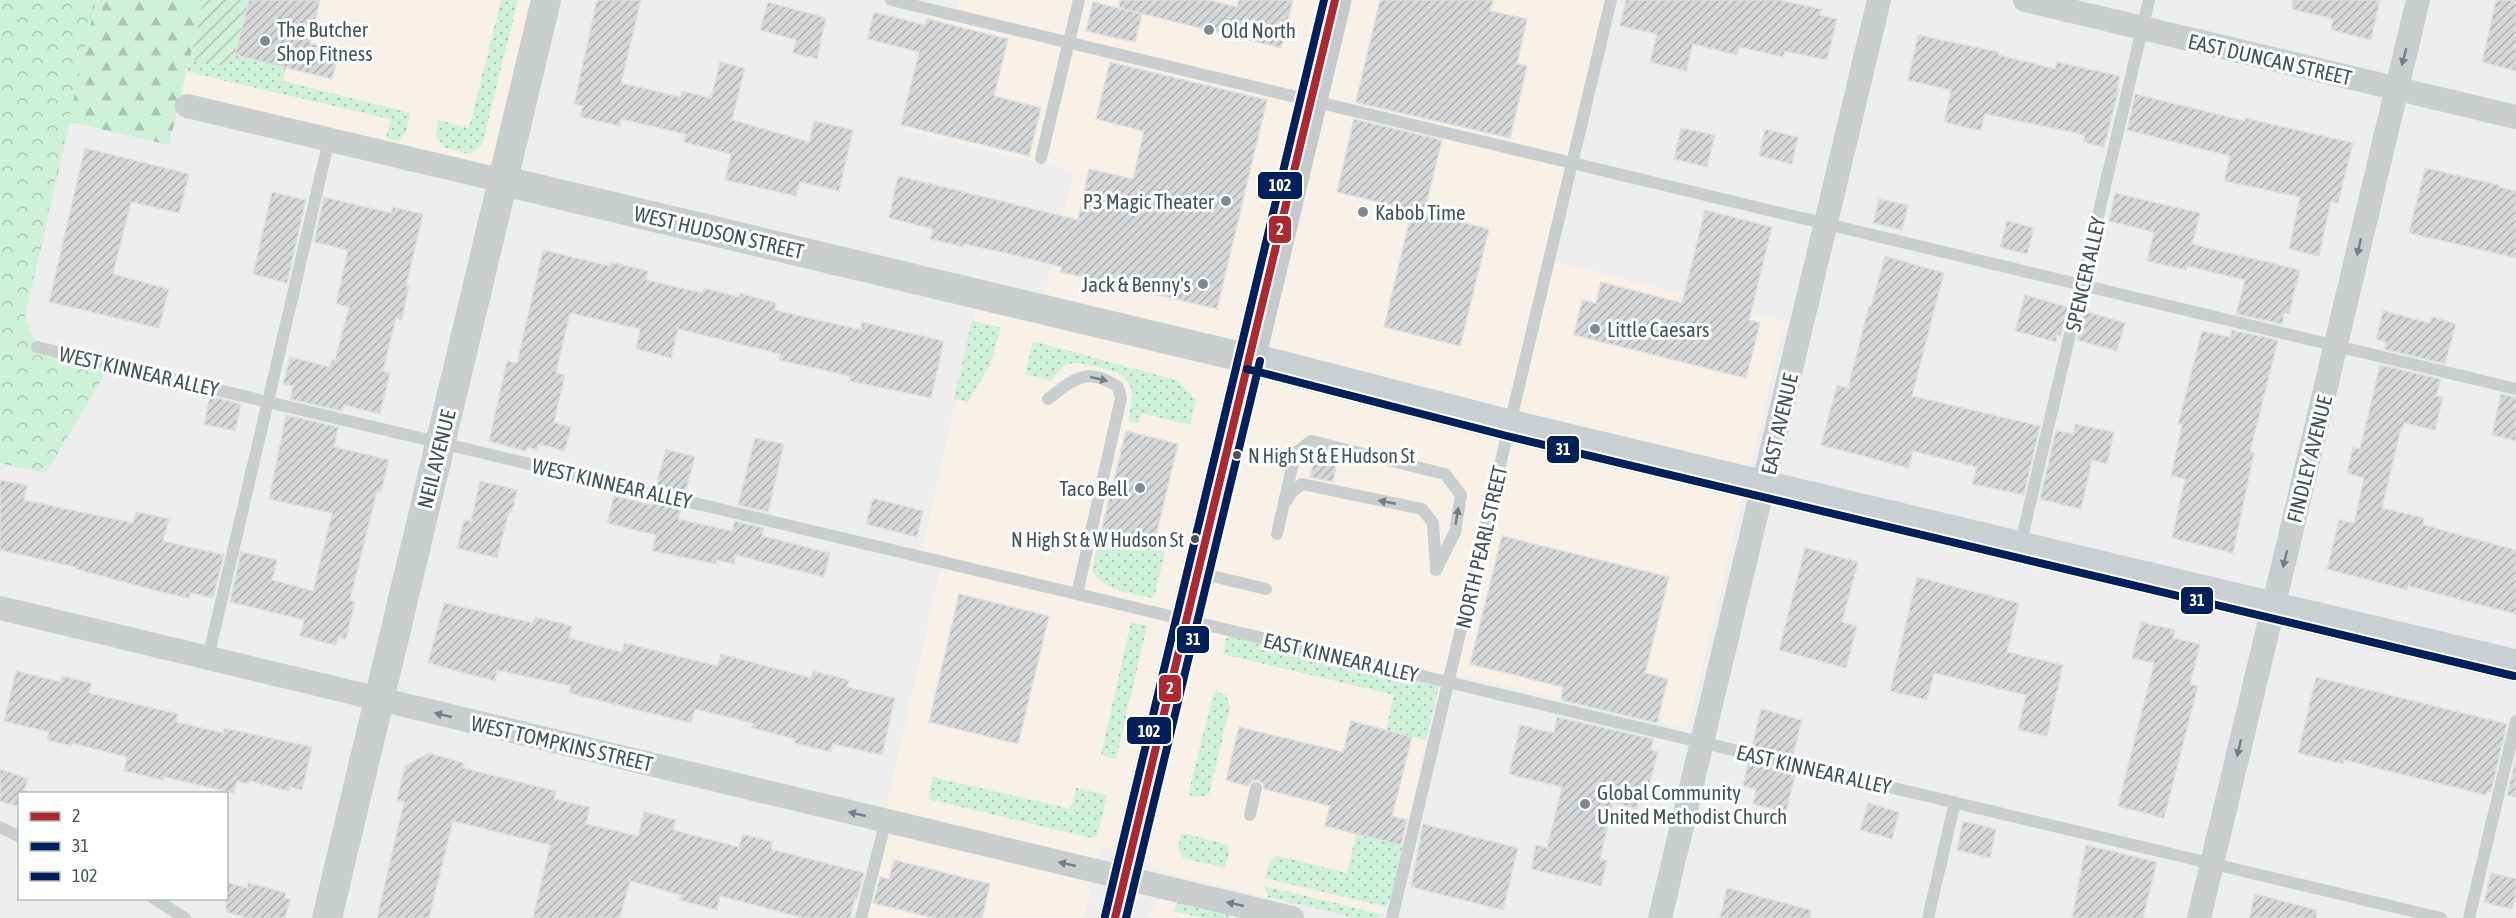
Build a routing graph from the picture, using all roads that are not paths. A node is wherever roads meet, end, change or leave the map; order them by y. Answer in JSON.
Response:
{"nodes":[{"id":1,"x":546,"y":0,"type":"edge"},
{"id":2,"x":891,"y":0,"type":"edge"},
{"id":3,"x":1079,"y":0,"type":"edge"},
{"id":4,"x":1335,"y":0,"type":"edge"},
{"id":5,"x":1611,"y":0,"type":"edge"},
{"id":6,"x":1879,"y":0,"type":"edge"},
{"id":7,"x":2025,"y":0,"type":"edge"},
{"id":8,"x":2149,"y":0,"type":"edge"},
{"id":9,"x":2418,"y":0,"type":"edge"},
{"id":10,"x":2143,"y":28,"type":"junction"},
{"id":11,"x":1069,"y":43,"type":"junction"},
{"id":12,"x":2396,"y":89,"type":"junction"},
{"id":13,"x":1311,"y":101,"type":"junction"},
{"id":14,"x":187,"y":106,"type":"dead end"},
{"id":15,"x":2516,"y":117,"type":"edge"},
{"id":16,"x":329,"y":140,"type":"junction"},
{"id":17,"x":1041,"y":158,"type":"dead end"},
{"id":18,"x":1572,"y":163,"type":"junction"},
{"id":19,"x":504,"y":180,"type":"junction"},
{"id":20,"x":1826,"y":224,"type":"junction"},
{"id":21,"x":2082,"y":285,"type":"junction"},
{"id":22,"x":2336,"y":346,"type":"junction"},
{"id":23,"x":37,"y":347,"type":"dead end"},
{"id":24,"x":1250,"y":359,"type":"junction"},
{"id":25,"x":2516,"y":389,"type":"edge"},
{"id":26,"x":1048,"y":399,"type":"dead end"},
{"id":27,"x":268,"y":402,"type":"junction"},
{"id":28,"x":1509,"y":426,"type":"junction"},
{"id":29,"x":440,"y":443,"type":"junction"},
{"id":30,"x":1764,"y":487,"type":"junction"},
{"id":31,"x":1283,"y":507,"type":"junction"},
{"id":32,"x":1277,"y":534,"type":"dead end"},
{"id":33,"x":2019,"y":548,"type":"junction"},
{"id":34,"x":1198,"y":573,"type":"junction"},
{"id":35,"x":1266,"y":589,"type":"dead end"},
{"id":36,"x":1077,"y":594,"type":"junction"},
{"id":37,"x":0,"y":608,"type":"edge"},
{"id":38,"x":2273,"y":608,"type":"junction"},
{"id":39,"x":1187,"y":620,"type":"junction"},
{"id":40,"x":208,"y":658,"type":"junction"},
{"id":41,"x":2516,"y":666,"type":"edge"},
{"id":42,"x":1448,"y":682,"type":"junction"},
{"id":43,"x":379,"y":699,"type":"junction"},
{"id":44,"x":2516,"y":721,"type":"edge"},
{"id":45,"x":1701,"y":742,"type":"junction"},
{"id":46,"x":1256,"y":788,"type":"dead end"},
{"id":47,"x":1955,"y":802,"type":"junction"},
{"id":48,"x":1250,"y":815,"type":"dead end"},
{"id":49,"x":886,"y":820,"type":"junction"},
{"id":50,"x":0,"y":827,"type":"edge"},
{"id":51,"x":18,"y":836,"type":"edge"},
{"id":52,"x":2212,"y":864,"type":"junction"},
{"id":53,"x":1124,"y":878,"type":"junction"},
{"id":54,"x":156,"y":900,"type":"edge"},
{"id":55,"x":185,"y":918,"type":"edge"},
{"id":56,"x":327,"y":918,"type":"edge"},
{"id":57,"x":861,"y":918,"type":"edge"},
{"id":58,"x":1115,"y":918,"type":"edge"},
{"id":59,"x":1292,"y":918,"type":"edge"},
{"id":60,"x":1392,"y":918,"type":"edge"},
{"id":61,"x":1660,"y":918,"type":"edge"},
{"id":62,"x":1928,"y":918,"type":"edge"},
{"id":63,"x":2199,"y":918,"type":"edge"},
{"id":64,"x":2441,"y":918,"type":"edge"},
{"id":65,"x":2469,"y":918,"type":"edge"}],
"edges":[{"from":1,"to":19,"type":"street","name":"NEIL AVENUE"},
{"from":2,"to":11,"type":"lane"},
{"from":3,"to":11,"type":"lane"},
{"from":4,"to":13,"type":"main road"},
{"from":5,"to":18,"type":"lane","name":"NORTH PEARL STREET"},
{"from":6,"to":20,"type":"street","name":"EAST AVENUE"},
{"from":7,"to":10,"type":"street","name":"EAST DUNCAN STREET"},
{"from":8,"to":10,"type":"lane","name":"SPENCER ALLEY"},
{"from":9,"to":12,"type":"street","name":"FINDLEY AVENUE","one_way":true},
{"from":10,"to":12,"type":"street","name":"EAST DUNCAN STREET"},
{"from":10,"to":21,"type":"lane","name":"SPENCER ALLEY"},
{"from":11,"to":13,"type":"lane"},
{"from":11,"to":17,"type":"lane"},
{"from":12,"to":15,"type":"street","name":"EAST DUNCAN STREET"},
{"from":12,"to":22,"type":"street","name":"FINDLEY AVENUE","one_way":true},
{"from":13,"to":18,"type":"lane"},
{"from":13,"to":24,"type":"main road"},
{"from":14,"to":16,"type":"street","name":"WEST HUDSON STREET"},
{"from":16,"to":19,"type":"street","name":"WEST HUDSON STREET"},
{"from":16,"to":27,"type":"lane"},
{"from":18,"to":20,"type":"lane"},
{"from":18,"to":28,"type":"lane","name":"NORTH PEARL STREET"},
{"from":19,"to":24,"type":"street","name":"WEST HUDSON STREET"},
{"from":19,"to":29,"type":"street","name":"NEIL AVENUE"},
{"from":20,"to":21,"type":"lane"},
{"from":20,"to":30,"type":"street","name":"EAST AVENUE"},
{"from":21,"to":22,"type":"lane"},
{"from":21,"to":33,"type":"lane","name":"SPENCER ALLEY"},
{"from":22,"to":25,"type":"lane"},
{"from":22,"to":38,"type":"street","name":"FINDLEY AVENUE","one_way":true},
{"from":23,"to":27,"type":"lane","name":"WEST KINNEAR ALLEY"},
{"from":24,"to":28,"type":"main road"},
{"from":24,"to":34,"type":"main road"},
{"from":26,"to":36,"type":"lane","one_way":true},
{"from":27,"to":29,"type":"lane","name":"WEST KINNEAR ALLEY"},
{"from":27,"to":40,"type":"lane"},
{"from":28,"to":30,"type":"main road"},
{"from":28,"to":42,"type":"lane","name":"NORTH PEARL STREET"},
{"from":29,"to":36,"type":"lane","name":"WEST KINNEAR ALLEY"},
{"from":29,"to":43,"type":"street","name":"NEIL AVENUE"},
{"from":30,"to":33,"type":"main road"},
{"from":30,"to":45,"type":"street","name":"EAST AVENUE"},
{"from":31,"to":31,"type":"lane"},
{"from":31,"to":32,"type":"lane"},
{"from":33,"to":38,"type":"main road"},
{"from":34,"to":35,"type":"lane"},
{"from":34,"to":39,"type":"main road"},
{"from":36,"to":39,"type":"lane","name":"WEST KINNEAR ALLEY"},
{"from":37,"to":40,"type":"street","name":"WEST TOMPKINS STREET"},
{"from":38,"to":41,"type":"main road"},
{"from":38,"to":52,"type":"street","name":"FINDLEY AVENUE","one_way":true},
{"from":39,"to":42,"type":"lane","name":"EAST KINNEAR ALLEY"},
{"from":39,"to":53,"type":"main road"},
{"from":40,"to":43,"type":"street","name":"WEST TOMPKINS STREET"},
{"from":42,"to":45,"type":"lane","name":"EAST KINNEAR ALLEY"},
{"from":42,"to":60,"type":"lane","name":"NORTH PEARL STREET"},
{"from":49,"to":43,"type":"street","name":"WEST TOMPKINS STREET","one_way":true},
{"from":43,"to":56,"type":"street","name":"NEIL AVENUE"},
{"from":44,"to":65,"type":"lane"},
{"from":45,"to":47,"type":"lane","name":"EAST KINNEAR ALLEY"},
{"from":45,"to":61,"type":"street","name":"EAST AVENUE"},
{"from":46,"to":48,"type":"lane"},
{"from":47,"to":52,"type":"lane","name":"EAST KINNEAR ALLEY"},
{"from":47,"to":62,"type":"lane"},
{"from":53,"to":49,"type":"street","name":"WEST TOMPKINS STREET","one_way":true},
{"from":49,"to":57,"type":"lane"},
{"from":50,"to":51,"type":"lane"},
{"from":52,"to":63,"type":"street","name":"FINDLEY AVENUE"},
{"from":52,"to":64,"type":"lane","name":"EAST KINNEAR ALLEY"},
{"from":53,"to":58,"type":"main road"},
{"from":59,"to":53,"type":"street","name":"WEST TOMPKINS STREET","one_way":true},
{"from":54,"to":55,"type":"lane"}]}
